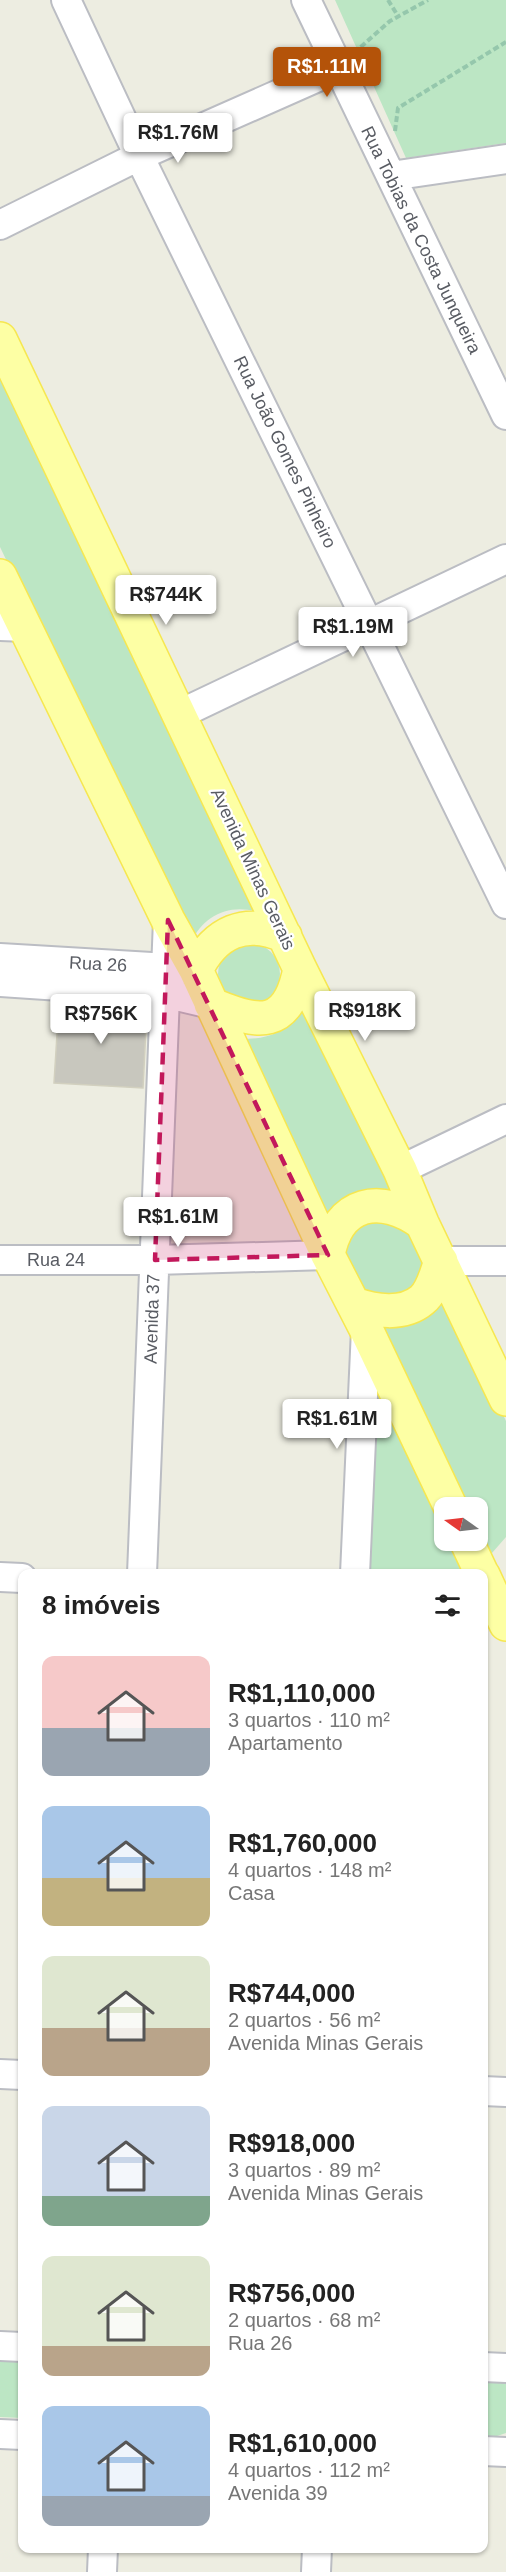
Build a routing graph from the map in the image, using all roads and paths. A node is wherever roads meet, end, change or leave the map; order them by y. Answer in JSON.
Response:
{"nodes":[{"id":1,"x":66,"y":0,"type":"edge"},
{"id":2,"x":306,"y":0,"type":"edge"},
{"id":3,"x":388,"y":0,"type":"edge"},
{"id":4,"x":428,"y":0,"type":"edge"},
{"id":5,"x":398,"y":16,"type":"junction"},
{"id":6,"x":506,"y":42,"type":"edge"},
{"id":7,"x":338,"y":68,"type":"junction"},
{"id":8,"x":139,"y":156,"type":"junction"},
{"id":9,"x":506,"y":159,"type":"edge"},
{"id":10,"x":391,"y":176,"type":"junction"},
{"id":11,"x":0,"y":225,"type":"edge"},
{"id":12,"x":0,"y":339,"type":"edge"},
{"id":13,"x":506,"y":415,"type":"edge"},
{"id":14,"x":506,"y":559,"type":"edge"},
{"id":15,"x":0,"y":576,"type":"edge"},
{"id":16,"x":370,"y":624,"type":"junction"},
{"id":17,"x":13,"y":627,"type":"edge"},
{"id":18,"x":180,"y":714,"type":"junction"},
{"id":19,"x":506,"y":904,"type":"edge"},
{"id":20,"x":285,"y":936,"type":"junction"},
{"id":21,"x":0,"y":958,"type":"edge"},
{"id":22,"x":300,"y":969,"type":"junction"},
{"id":23,"x":65,"y":974,"type":"junction"},
{"id":24,"x":175,"y":977,"type":"junction"},
{"id":25,"x":0,"y":982,"type":"edge"},
{"id":26,"x":211,"y":1004,"type":"junction"},
{"id":27,"x":506,"y":1119,"type":"edge"},
{"id":28,"x":400,"y":1170,"type":"junction"},
{"id":29,"x":422,"y":1223,"type":"junction"},
{"id":30,"x":328,"y":1255,"type":"junction"},
{"id":31,"x":0,"y":1260,"type":"edge"},
{"id":32,"x":155,"y":1260,"type":"junction"},
{"id":33,"x":506,"y":1261,"type":"edge"},
{"id":34,"x":441,"y":1262,"type":"junction"},
{"id":35,"x":360,"y":1316,"type":"junction"},
{"id":36,"x":506,"y":1399,"type":"edge"},
{"id":37,"x":446,"y":1497,"type":"edge"},
{"id":38,"x":471,"y":1551,"type":"edge"},
{"id":39,"x":506,"y":1566,"type":"edge"},
{"id":40,"x":142,"y":1569,"type":"edge"},
{"id":41,"x":355,"y":1569,"type":"edge"},
{"id":42,"x":479,"y":1569,"type":"edge"},
{"id":43,"x":0,"y":1577,"type":"edge"},
{"id":44,"x":18,"y":1578,"type":"edge"},
{"id":45,"x":490,"y":1595,"type":"edge"},
{"id":46,"x":0,"y":2074,"type":"edge"},
{"id":47,"x":18,"y":2075,"type":"edge"},
{"id":48,"x":488,"y":2091,"type":"edge"},
{"id":49,"x":506,"y":2092,"type":"edge"},
{"id":50,"x":0,"y":2346,"type":"edge"},
{"id":51,"x":18,"y":2348,"type":"edge"},
{"id":52,"x":488,"y":2367,"type":"edge"},
{"id":53,"x":506,"y":2368,"type":"edge"},
{"id":54,"x":0,"y":2434,"type":"edge"},
{"id":55,"x":18,"y":2435,"type":"edge"},
{"id":56,"x":488,"y":2451,"type":"edge"},
{"id":57,"x":506,"y":2452,"type":"edge"},
{"id":58,"x":103,"y":2553,"type":"edge"},
{"id":59,"x":317,"y":2553,"type":"edge"},
{"id":60,"x":102,"y":2572,"type":"edge"},
{"id":61,"x":316,"y":2572,"type":"edge"}],
"edges":[{"from":1,"to":8,"type":"street","name":"Rua João Gomes Pinheiro"},
{"from":2,"to":7,"type":"street","name":"Rua Tobias da Costa Junqueira"},
{"from":3,"to":5,"type":"path"},
{"from":4,"to":5,"type":"path"},
{"from":5,"to":7,"type":"path"},
{"from":6,"to":10,"type":"path"},
{"from":7,"to":8,"type":"street"},
{"from":7,"to":10,"type":"street","name":"Rua Tobias da Costa Junqueira"},
{"from":8,"to":11,"type":"street"},
{"from":8,"to":16,"type":"street","name":"Rua João Gomes Pinheiro"},
{"from":9,"to":10,"type":"street"},
{"from":10,"to":13,"type":"street","name":"Rua Tobias da Costa Junqueira"},
{"from":12,"to":18,"type":"main road","name":"Avenida Minas Gerais"},
{"from":14,"to":16,"type":"street"},
{"from":15,"to":17,"type":"main road"},
{"from":16,"to":18,"type":"street"},
{"from":16,"to":19,"type":"street","name":"Rua João Gomes Pinheiro"},
{"from":17,"to":24,"type":"main road"},
{"from":18,"to":20,"type":"main road","name":"Avenida Minas Gerais"},
{"from":20,"to":22,"type":"main road","name":"Avenida Minas Gerais"},
{"from":20,"to":24,"type":"main road"},
{"from":21,"to":23,"type":"street","name":"Rua 26"},
{"from":22,"to":26,"type":"main road"},
{"from":22,"to":28,"type":"main road","name":"Avenida Minas Gerais"},
{"from":23,"to":24,"type":"street","name":"Rua 26"},
{"from":23,"to":25,"type":"street","name":"Rua 26"},
{"from":24,"to":26,"type":"main road"},
{"from":24,"to":32,"type":"street","name":"Avenida 37"},
{"from":26,"to":30,"type":"main road"},
{"from":27,"to":28,"type":"street"},
{"from":28,"to":29,"type":"main road","name":"Avenida Minas Gerais"},
{"from":29,"to":30,"type":"main road"},
{"from":29,"to":34,"type":"main road","name":"Avenida Minas Gerais"},
{"from":30,"to":32,"type":"street","name":"Rua 24"},
{"from":30,"to":35,"type":"main road"},
{"from":31,"to":32,"type":"street","name":"Rua 24"},
{"from":32,"to":40,"type":"street","name":"Avenida 37"},
{"from":33,"to":34,"type":"street"},
{"from":34,"to":35,"type":"main road"},
{"from":34,"to":36,"type":"main road","name":"Avenida Minas Gerais"},
{"from":35,"to":37,"type":"main road"},
{"from":35,"to":41,"type":"street"},
{"from":38,"to":42,"type":"main road"},
{"from":39,"to":45,"type":"main road"},
{"from":43,"to":44,"type":"street"},
{"from":46,"to":47,"type":"street"},
{"from":48,"to":49,"type":"street"},
{"from":50,"to":51,"type":"street"},
{"from":52,"to":53,"type":"street"},
{"from":54,"to":55,"type":"street"},
{"from":56,"to":57,"type":"street"},
{"from":58,"to":60,"type":"street"},
{"from":59,"to":61,"type":"street"}]}
